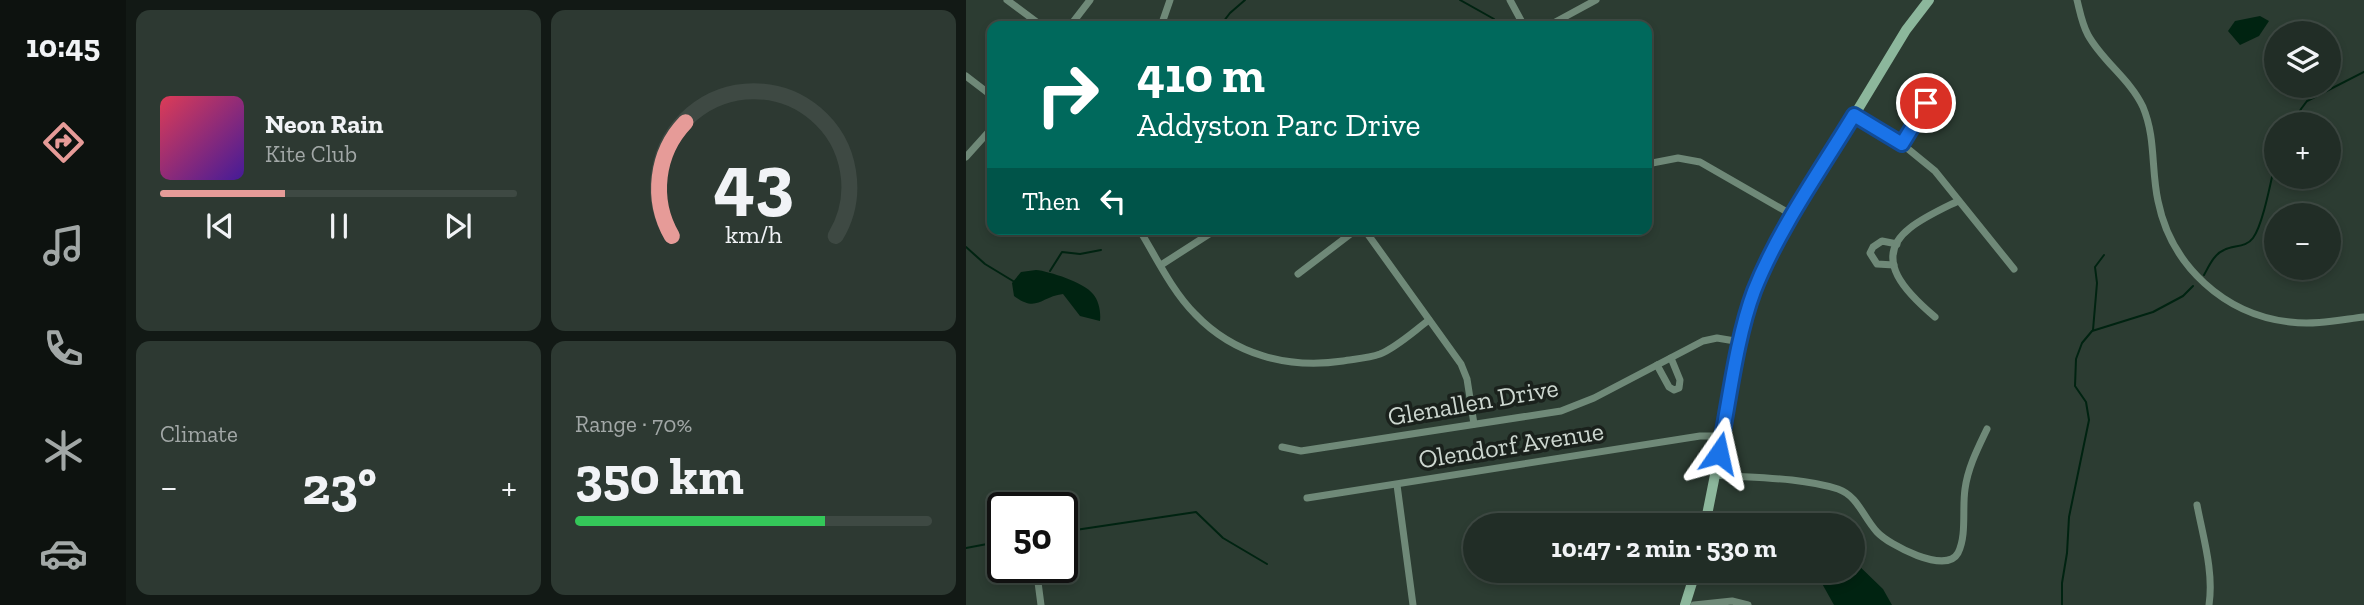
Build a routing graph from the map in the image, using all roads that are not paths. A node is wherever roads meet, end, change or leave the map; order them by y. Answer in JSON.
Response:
{"nodes":[{"id":1,"x":1007,"y":0,"type":"edge"},
{"id":2,"x":1090,"y":0,"type":"edge"},
{"id":3,"x":1170,"y":0,"type":"edge"},
{"id":4,"x":1510,"y":0,"type":"edge"},
{"id":5,"x":1596,"y":0,"type":"edge"},
{"id":6,"x":1929,"y":0,"type":"edge"},
{"id":7,"x":2077,"y":0,"type":"edge"},
{"id":8,"x":1035,"y":21,"type":"edge"},
{"id":9,"x":1074,"y":21,"type":"edge"},
{"id":10,"x":1163,"y":21,"type":"edge"},
{"id":11,"x":1521,"y":21,"type":"edge"},
{"id":12,"x":1557,"y":21,"type":"edge"},
{"id":13,"x":966,"y":76,"type":"edge"},
{"id":14,"x":987,"y":92,"type":"edge"},
{"id":15,"x":1854,"y":115,"type":"junction"},
{"id":16,"x":1913,"y":126,"type":"dead end"},
{"id":17,"x":987,"y":134,"type":"edge"},
{"id":18,"x":1902,"y":144,"type":"junction"},
{"id":19,"x":966,"y":157,"type":"edge"},
{"id":20,"x":1652,"y":163,"type":"edge"},
{"id":21,"x":1958,"y":201,"type":"junction"},
{"id":22,"x":1794,"y":216,"type":"junction"},
{"id":23,"x":1143,"y":235,"type":"edge"},
{"id":24,"x":1208,"y":235,"type":"edge"},
{"id":25,"x":1349,"y":235,"type":"edge"},
{"id":26,"x":1368,"y":235,"type":"edge"},
{"id":27,"x":1897,"y":244,"type":"junction"},
{"id":28,"x":1894,"y":264,"type":"junction"},
{"id":29,"x":1161,"y":265,"type":"junction"},
{"id":30,"x":2014,"y":269,"type":"dead end"},
{"id":31,"x":1298,"y":274,"type":"dead end"},
{"id":32,"x":1935,"y":317,"type":"dead end"},
{"id":33,"x":2364,"y":317,"type":"edge"},
{"id":34,"x":1429,"y":320,"type":"junction"},
{"id":35,"x":1741,"y":342,"type":"junction"},
{"id":36,"x":1671,"y":358,"type":"junction"},
{"id":37,"x":1657,"y":365,"type":"junction"},
{"id":38,"x":1474,"y":424,"type":"junction"},
{"id":39,"x":1987,"y":429,"type":"dead end"},
{"id":40,"x":1722,"y":436,"type":"junction"},
{"id":41,"x":1282,"y":447,"type":"dead end"},
{"id":42,"x":1715,"y":475,"type":"junction"},
{"id":43,"x":1397,"y":485,"type":"junction"},
{"id":44,"x":1307,"y":498,"type":"dead end"},
{"id":45,"x":2197,"y":505,"type":"dead end"},
{"id":46,"x":1707,"y":513,"type":"edge"},
{"id":47,"x":1038,"y":583,"type":"edge"},
{"id":48,"x":1692,"y":583,"type":"edge"},
{"id":49,"x":1041,"y":605,"type":"edge"},
{"id":50,"x":1413,"y":605,"type":"edge"},
{"id":51,"x":1685,"y":605,"type":"edge"},
{"id":52,"x":1694,"y":605,"type":"edge"},
{"id":53,"x":1748,"y":605,"type":"edge"},
{"id":54,"x":2209,"y":605,"type":"edge"}],
"edges":[{"from":1,"to":8,"type":"street"},
{"from":2,"to":9,"type":"street"},
{"from":3,"to":10,"type":"street"},
{"from":4,"to":11,"type":"street"},
{"from":5,"to":12,"type":"street"},
{"from":6,"to":15,"type":"main road"},
{"from":7,"to":33,"type":"street"},
{"from":13,"to":14,"type":"street"},
{"from":15,"to":18,"type":"street"},
{"from":15,"to":22,"type":"main road"},
{"from":16,"to":18,"type":"street"},
{"from":17,"to":19,"type":"street"},
{"from":18,"to":21,"type":"street"},
{"from":20,"to":22,"type":"street"},
{"from":21,"to":27,"type":"street"},
{"from":21,"to":30,"type":"street"},
{"from":22,"to":35,"type":"main road"},
{"from":23,"to":29,"type":"street"},
{"from":24,"to":29,"type":"street"},
{"from":25,"to":31,"type":"street"},
{"from":26,"to":34,"type":"street"},
{"from":27,"to":28,"type":"street"},
{"from":27,"to":28,"type":"street"},
{"from":28,"to":32,"type":"street"},
{"from":29,"to":34,"type":"street"},
{"from":34,"to":38,"type":"street"},
{"from":35,"to":36,"type":"street","name":"Glenallen Drive"},
{"from":35,"to":40,"type":"main road"},
{"from":36,"to":37,"type":"street","name":"Glenallen Drive"},
{"from":36,"to":37,"type":"street"},
{"from":37,"to":38,"type":"street","name":"Glenallen Drive"},
{"from":38,"to":41,"type":"street","name":"Glenallen Drive"},
{"from":39,"to":42,"type":"street"},
{"from":40,"to":42,"type":"main road"},
{"from":40,"to":43,"type":"street","name":"Olendorf Avenue"},
{"from":42,"to":46,"type":"main road"},
{"from":43,"to":44,"type":"street","name":"Olendorf Avenue"},
{"from":43,"to":50,"type":"street"},
{"from":45,"to":54,"type":"street"},
{"from":47,"to":49,"type":"street"},
{"from":48,"to":51,"type":"main road"},
{"from":52,"to":53,"type":"street"}]}
